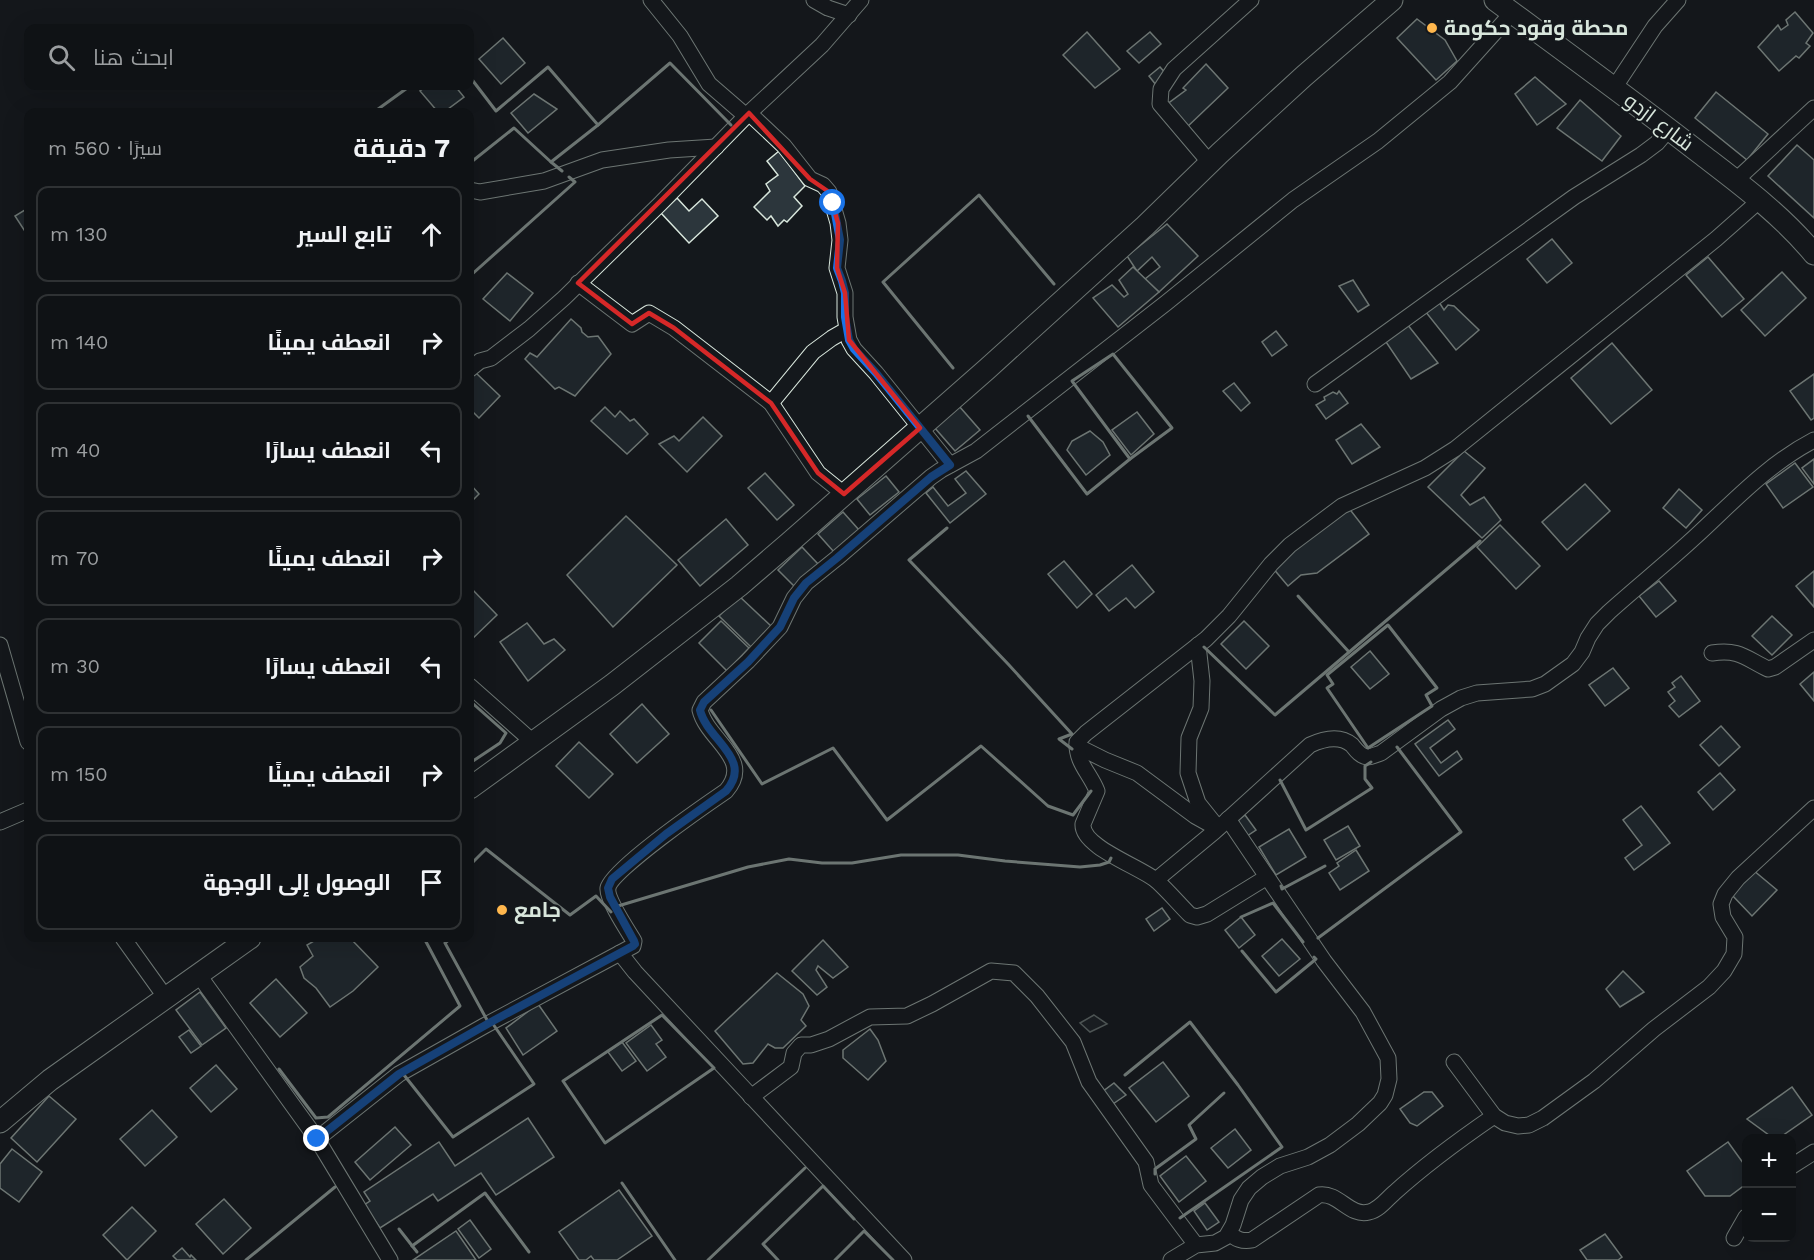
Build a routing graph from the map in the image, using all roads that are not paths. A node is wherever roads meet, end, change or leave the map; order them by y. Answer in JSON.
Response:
{"nodes":[{"id":1,"x":651,"y":0,"type":"edge"},
{"id":2,"x":814,"y":0,"type":"edge"},
{"id":3,"x":861,"y":0,"type":"edge"},
{"id":4,"x":1251,"y":0,"type":"edge"},
{"id":5,"x":1392,"y":0,"type":"edge"},
{"id":6,"x":1495,"y":0,"type":"edge"},
{"id":7,"x":1678,"y":0,"type":"edge"},
{"id":8,"x":1512,"y":13,"type":"junction"},
{"id":9,"x":849,"y":15,"type":"junction"},
{"id":10,"x":1614,"y":88,"type":"junction"},
{"id":11,"x":1814,"y":108,"type":"edge"},
{"id":12,"x":747,"y":115,"type":"junction"},
{"id":13,"x":1669,"y":129,"type":"junction"},
{"id":14,"x":716,"y":147,"type":"junction"},
{"id":15,"x":1210,"y":164,"type":"junction"},
{"id":16,"x":1735,"y":181,"type":"junction"},
{"id":17,"x":474,"y":191,"type":"edge"},
{"id":18,"x":1759,"y":201,"type":"junction"},
{"id":19,"x":1814,"y":254,"type":"edge"},
{"id":20,"x":578,"y":283,"type":"junction"},
{"id":21,"x":846,"y":330,"type":"junction"},
{"id":22,"x":474,"y":366,"type":"edge"},
{"id":23,"x":1315,"y":384,"type":"dead end"},
{"id":24,"x":771,"y":403,"type":"junction"},
{"id":25,"x":920,"y":428,"type":"junction"},
{"id":26,"x":1814,"y":440,"type":"edge"},
{"id":27,"x":950,"y":465,"type":"junction"},
{"id":28,"x":844,"y":494,"type":"junction"},
{"id":29,"x":1814,"y":640,"type":"edge"},
{"id":30,"x":0,"y":645,"type":"edge"},
{"id":31,"x":1198,"y":645,"type":"junction"},
{"id":32,"x":1712,"y":653,"type":"dead end"},
{"id":33,"x":474,"y":690,"type":"edge"},
{"id":34,"x":24,"y":728,"type":"edge"},
{"id":35,"x":533,"y":742,"type":"junction"},
{"id":36,"x":1077,"y":746,"type":"junction"},
{"id":37,"x":474,"y":785,"type":"edge"},
{"id":38,"x":1814,"y":808,"type":"edge"},
{"id":39,"x":0,"y":809,"type":"edge"},
{"id":40,"x":24,"y":809,"type":"edge"},
{"id":41,"x":24,"y":811,"type":"edge"},
{"id":42,"x":0,"y":822,"type":"edge"},
{"id":43,"x":1223,"y":824,"type":"junction"},
{"id":44,"x":1267,"y":877,"type":"junction"},
{"id":45,"x":1156,"y":880,"type":"junction"},
{"id":46,"x":126,"y":942,"type":"edge"},
{"id":47,"x":244,"y":942,"type":"edge"},
{"id":48,"x":620,"y":953,"type":"junction"},
{"id":49,"x":198,"y":974,"type":"junction"},
{"id":50,"x":166,"y":998,"type":"junction"},
{"id":51,"x":1454,"y":1062,"type":"dead end"},
{"id":52,"x":751,"y":1097,"type":"junction"},
{"id":53,"x":1494,"y":1116,"type":"junction"},
{"id":54,"x":0,"y":1122,"type":"edge"},
{"id":55,"x":317,"y":1139,"type":"junction"},
{"id":56,"x":1814,"y":1152,"type":"edge"},
{"id":57,"x":1796,"y":1163,"type":"edge"},
{"id":58,"x":1742,"y":1224,"type":"edge"},
{"id":59,"x":1229,"y":1233,"type":"junction"},
{"id":60,"x":1734,"y":1238,"type":"dead end"},
{"id":61,"x":1196,"y":1245,"type":"junction"},
{"id":62,"x":390,"y":1260,"type":"edge"},
{"id":63,"x":904,"y":1260,"type":"edge"},
{"id":64,"x":1171,"y":1260,"type":"edge"}],
"edges":[{"from":1,"to":12,"type":"street"},
{"from":2,"to":9,"type":"street"},
{"from":3,"to":9,"type":"street"},
{"from":4,"to":15,"type":"street"},
{"from":5,"to":15,"type":"street"},
{"from":6,"to":8,"type":"street","name":"شارع ازدو"},
{"from":7,"to":10,"type":"street"},
{"from":8,"to":10,"type":"street","name":"شارع ازدو"},
{"from":8,"to":27,"type":"street"},
{"from":9,"to":12,"type":"street"},
{"from":10,"to":13,"type":"street","name":"شارع ازدو"},
{"from":11,"to":16,"type":"street"},
{"from":12,"to":14,"type":"street"},
{"from":12,"to":21,"type":"street"},
{"from":13,"to":16,"type":"street","name":"شارع ازدو"},
{"from":13,"to":23,"type":"street"},
{"from":14,"to":17,"type":"street"},
{"from":14,"to":20,"type":"street"},
{"from":15,"to":25,"type":"street"},
{"from":16,"to":18,"type":"street","name":"شارع ازدو"},
{"from":18,"to":19,"type":"street","name":"شارع ازدو"},
{"from":18,"to":31,"type":"street"},
{"from":20,"to":22,"type":"street"},
{"from":20,"to":24,"type":"street"},
{"from":21,"to":24,"type":"street"},
{"from":21,"to":25,"type":"street"},
{"from":24,"to":28,"type":"street"},
{"from":25,"to":27,"type":"street"},
{"from":25,"to":28,"type":"street"},
{"from":26,"to":43,"type":"street"},
{"from":27,"to":48,"type":"street"},
{"from":28,"to":35,"type":"street"},
{"from":29,"to":32,"type":"street"},
{"from":30,"to":34,"type":"street"},
{"from":31,"to":36,"type":"street"},
{"from":31,"to":43,"type":"street"},
{"from":33,"to":35,"type":"street"},
{"from":35,"to":37,"type":"street"},
{"from":36,"to":43,"type":"street"},
{"from":36,"to":45,"type":"street"},
{"from":38,"to":53,"type":"street"},
{"from":39,"to":40,"type":"street"},
{"from":41,"to":42,"type":"street"},
{"from":43,"to":44,"type":"street"},
{"from":43,"to":45,"type":"street"},
{"from":44,"to":45,"type":"street"},
{"from":44,"to":59,"type":"street"},
{"from":46,"to":50,"type":"street"},
{"from":47,"to":49,"type":"street"},
{"from":48,"to":52,"type":"street"},
{"from":48,"to":55,"type":"street"},
{"from":49,"to":50,"type":"street"},
{"from":49,"to":55,"type":"street"},
{"from":50,"to":54,"type":"street"},
{"from":51,"to":53,"type":"street"},
{"from":52,"to":61,"type":"street"},
{"from":52,"to":63,"type":"street"},
{"from":53,"to":59,"type":"street"},
{"from":55,"to":62,"type":"street"},
{"from":56,"to":57,"type":"street"},
{"from":58,"to":60,"type":"street"},
{"from":59,"to":61,"type":"street"},
{"from":61,"to":64,"type":"street"}]}
